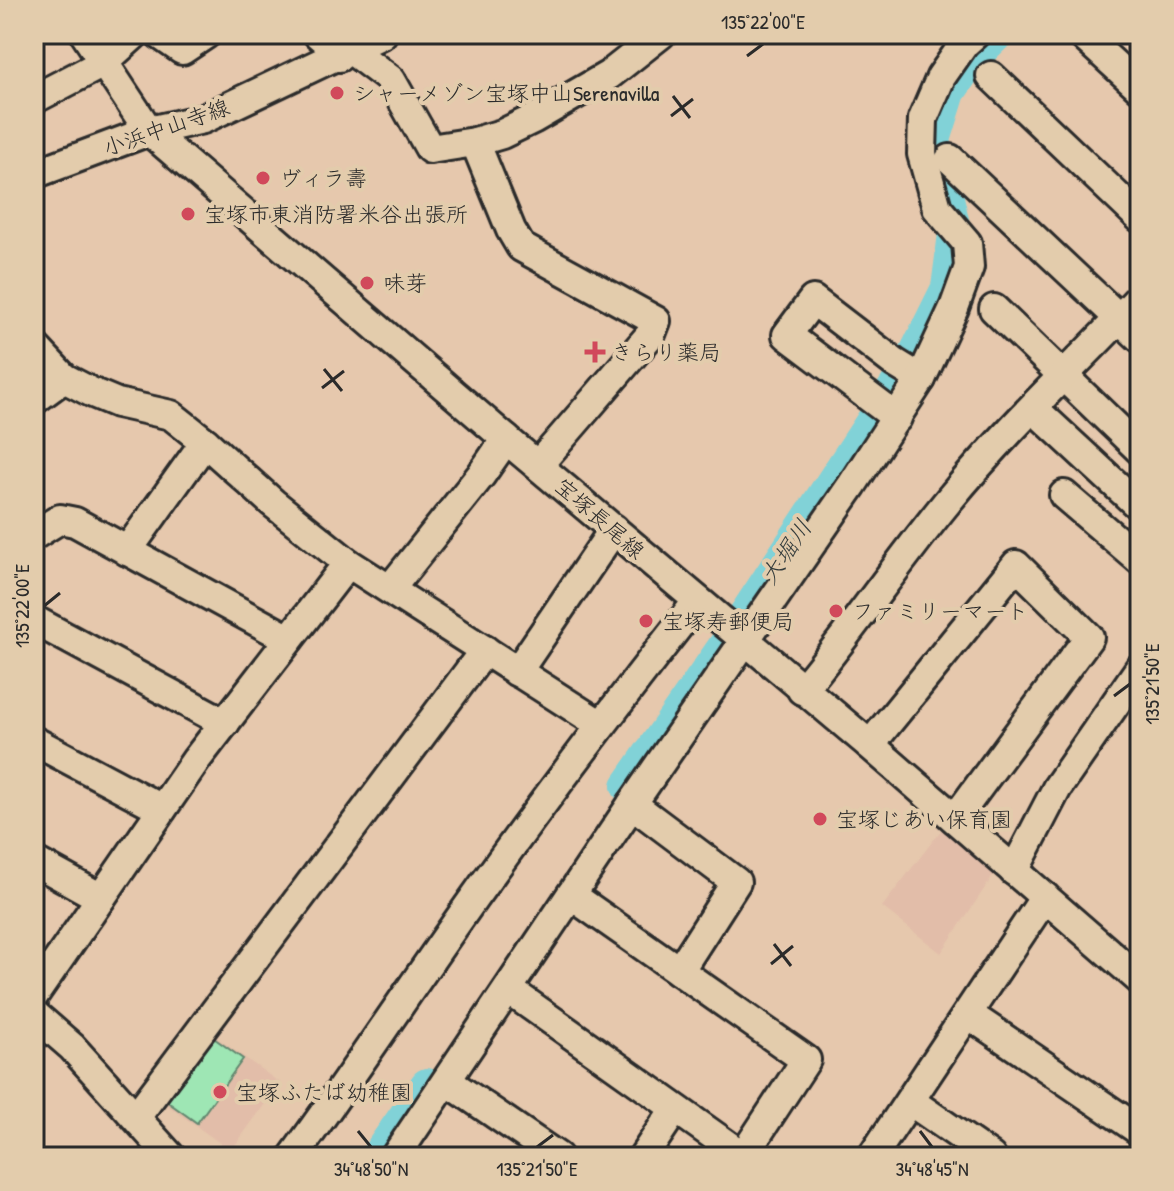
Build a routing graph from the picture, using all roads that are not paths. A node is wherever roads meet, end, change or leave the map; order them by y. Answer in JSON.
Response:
{"nodes":[{"id":1,"x":85,"y":34,"type":"edge"},
{"id":2,"x":135,"y":34,"type":"edge"},
{"id":3,"x":159,"y":34,"type":"edge"},
{"id":4,"x":206,"y":34,"type":"edge"},
{"id":5,"x":318,"y":34,"type":"edge"},
{"id":6,"x":382,"y":34,"type":"edge"},
{"id":7,"x":660,"y":34,"type":"edge"},
{"id":8,"x":975,"y":34,"type":"edge"},
{"id":9,"x":1081,"y":34,"type":"edge"},
{"id":10,"x":345,"y":54,"type":"junction"},
{"id":11,"x":103,"y":63,"type":"junction"},
{"id":12,"x":991,"y":76,"type":"dead end"},
{"id":13,"x":1140,"y":88,"type":"edge"},
{"id":14,"x":34,"y":99,"type":"edge"},
{"id":15,"x":149,"y":131,"type":"junction"},
{"id":16,"x":475,"y":142,"type":"junction"},
{"id":17,"x":950,"y":159,"type":"dead end"},
{"id":18,"x":34,"y":174,"type":"edge"},
{"id":19,"x":1140,"y":218,"type":"edge"},
{"id":20,"x":1140,"y":297,"type":"edge"},
{"id":21,"x":994,"y":309,"type":"dead end"},
{"id":22,"x":1120,"y":318,"type":"junction"},
{"id":23,"x":1140,"y":338,"type":"edge"},
{"id":24,"x":34,"y":346,"type":"edge"},
{"id":25,"x":911,"y":373,"type":"junction"},
{"id":26,"x":1063,"y":377,"type":"junction"},
{"id":27,"x":64,"y":378,"type":"junction"},
{"id":28,"x":34,"y":400,"type":"edge"},
{"id":29,"x":1033,"y":408,"type":"junction"},
{"id":30,"x":888,"y":412,"type":"junction"},
{"id":31,"x":506,"y":439,"type":"junction"},
{"id":32,"x":205,"y":442,"type":"junction"},
{"id":33,"x":1140,"y":450,"type":"edge"},
{"id":34,"x":538,"y":465,"type":"junction"},
{"id":35,"x":1064,"y":495,"type":"dead end"},
{"id":36,"x":1140,"y":507,"type":"edge"},
{"id":37,"x":614,"y":529,"type":"junction"},
{"id":38,"x":34,"y":535,"type":"edge"},
{"id":39,"x":127,"y":551,"type":"junction"},
{"id":40,"x":1140,"y":560,"type":"edge"},
{"id":41,"x":348,"y":563,"type":"junction"},
{"id":42,"x":390,"y":589,"type":"junction"},
{"id":43,"x":697,"y":602,"type":"junction"},
{"id":44,"x":34,"y":620,"type":"edge"},
{"id":45,"x":737,"y":635,"type":"junction"},
{"id":46,"x":289,"y":639,"type":"junction"},
{"id":47,"x":485,"y":650,"type":"junction"},
{"id":48,"x":1140,"y":668,"type":"edge"},
{"id":49,"x":517,"y":672,"type":"junction"},
{"id":50,"x":802,"y":690,"type":"junction"},
{"id":51,"x":225,"y":723,"type":"junction"},
{"id":52,"x":601,"y":725,"type":"junction"},
{"id":53,"x":34,"y":741,"type":"edge"},
{"id":54,"x":870,"y":745,"type":"junction"},
{"id":55,"x":632,"y":804,"type":"junction"},
{"id":56,"x":162,"y":809,"type":"junction"},
{"id":57,"x":955,"y":819,"type":"junction"},
{"id":58,"x":34,"y":861,"type":"edge"},
{"id":59,"x":1014,"y":871,"type":"junction"},
{"id":60,"x":571,"y":895,"type":"junction"},
{"id":61,"x":1045,"y":897,"type":"junction"},
{"id":62,"x":101,"y":898,"type":"junction"},
{"id":63,"x":679,"y":971,"type":"junction"},
{"id":64,"x":1137,"y":972,"type":"edge"},
{"id":65,"x":509,"y":990,"type":"junction"},
{"id":66,"x":34,"y":995,"type":"edge"},
{"id":67,"x":34,"y":1014,"type":"edge"},
{"id":68,"x":968,"y":1014,"type":"junction"},
{"id":69,"x":447,"y":1081,"type":"junction"},
{"id":70,"x":910,"y":1101,"type":"junction"},
{"id":71,"x":675,"y":1109,"type":"junction"},
{"id":72,"x":136,"y":1117,"type":"junction"},
{"id":73,"x":1140,"y":1131,"type":"edge"},
{"id":74,"x":171,"y":1157,"type":"edge"},
{"id":75,"x":293,"y":1157,"type":"edge"},
{"id":76,"x":395,"y":1157,"type":"edge"},
{"id":77,"x":558,"y":1157,"type":"edge"},
{"id":78,"x":643,"y":1157,"type":"edge"},
{"id":79,"x":743,"y":1157,"type":"edge"},
{"id":80,"x":872,"y":1157,"type":"edge"},
{"id":81,"x":991,"y":1157,"type":"edge"}],
"edges":[{"from":1,"to":11,"type":"street","name":"宝塚長尾線"},
{"from":2,"to":11,"type":"street"},
{"from":3,"to":4,"type":"street"},
{"from":5,"to":10,"type":"street"},
{"from":6,"to":10,"type":"street","name":"小浜中山寺線"},
{"from":7,"to":16,"type":"street"},
{"from":8,"to":25,"type":"street"},
{"from":9,"to":13,"type":"street"},
{"from":10,"to":15,"type":"street","name":"小浜中山寺線"},
{"from":10,"to":16,"type":"street"},
{"from":11,"to":14,"type":"street"},
{"from":11,"to":15,"type":"street","name":"宝塚長尾線"},
{"from":12,"to":19,"type":"street"},
{"from":15,"to":18,"type":"street","name":"小浜中山寺線"},
{"from":15,"to":31,"type":"street","name":"宝塚長尾線"},
{"from":16,"to":34,"type":"street"},
{"from":17,"to":22,"type":"street"},
{"from":20,"to":22,"type":"street"},
{"from":21,"to":26,"type":"street"},
{"from":22,"to":23,"type":"street"},
{"from":22,"to":26,"type":"street"},
{"from":24,"to":27,"type":"street"},
{"from":25,"to":30,"type":"street"},
{"from":25,"to":30,"type":"street"},
{"from":26,"to":29,"type":"street"},
{"from":26,"to":33,"type":"street"},
{"from":27,"to":28,"type":"street"},
{"from":27,"to":32,"type":"street"},
{"from":29,"to":36,"type":"street"},
{"from":29,"to":50,"type":"street"},
{"from":30,"to":45,"type":"street"},
{"from":31,"to":34,"type":"street","name":"宝塚長尾線"},
{"from":31,"to":42,"type":"street"},
{"from":32,"to":39,"type":"street"},
{"from":32,"to":41,"type":"street"},
{"from":34,"to":37,"type":"street","name":"宝塚長尾線"},
{"from":35,"to":40,"type":"street"},
{"from":37,"to":43,"type":"street","name":"宝塚長尾線"},
{"from":37,"to":49,"type":"street"},
{"from":38,"to":39,"type":"street"},
{"from":39,"to":46,"type":"street"},
{"from":41,"to":42,"type":"street"},
{"from":41,"to":46,"type":"street"},
{"from":42,"to":47,"type":"street"},
{"from":43,"to":45,"type":"street","name":"宝塚長尾線"},
{"from":43,"to":52,"type":"street"},
{"from":44,"to":51,"type":"street"},
{"from":45,"to":50,"type":"street","name":"宝塚長尾線"},
{"from":45,"to":55,"type":"street"},
{"from":46,"to":51,"type":"street"},
{"from":47,"to":49,"type":"street"},
{"from":47,"to":72,"type":"street"},
{"from":48,"to":59,"type":"street"},
{"from":49,"to":52,"type":"street"},
{"from":50,"to":54,"type":"street","name":"宝塚長尾線"},
{"from":51,"to":56,"type":"street"},
{"from":52,"to":75,"type":"street"},
{"from":53,"to":56,"type":"street"},
{"from":54,"to":57,"type":"street","name":"宝塚長尾線"},
{"from":54,"to":57,"type":"street"},
{"from":55,"to":60,"type":"street"},
{"from":55,"to":63,"type":"street"},
{"from":56,"to":62,"type":"street"},
{"from":57,"to":59,"type":"street","name":"宝塚長尾線"},
{"from":58,"to":62,"type":"street"},
{"from":59,"to":61,"type":"street","name":"宝塚長尾線"},
{"from":60,"to":63,"type":"street"},
{"from":60,"to":65,"type":"street"},
{"from":61,"to":64,"type":"street","name":"宝塚長尾線"},
{"from":61,"to":68,"type":"street"},
{"from":62,"to":66,"type":"street"},
{"from":63,"to":79,"type":"street"},
{"from":65,"to":69,"type":"street"},
{"from":65,"to":71,"type":"street"},
{"from":67,"to":72,"type":"street"},
{"from":68,"to":70,"type":"street"},
{"from":68,"to":73,"type":"street"},
{"from":69,"to":76,"type":"street"},
{"from":69,"to":77,"type":"street"},
{"from":70,"to":80,"type":"street"},
{"from":70,"to":81,"type":"street"},
{"from":71,"to":78,"type":"street"},
{"from":71,"to":79,"type":"street"},
{"from":72,"to":74,"type":"street"}]}
